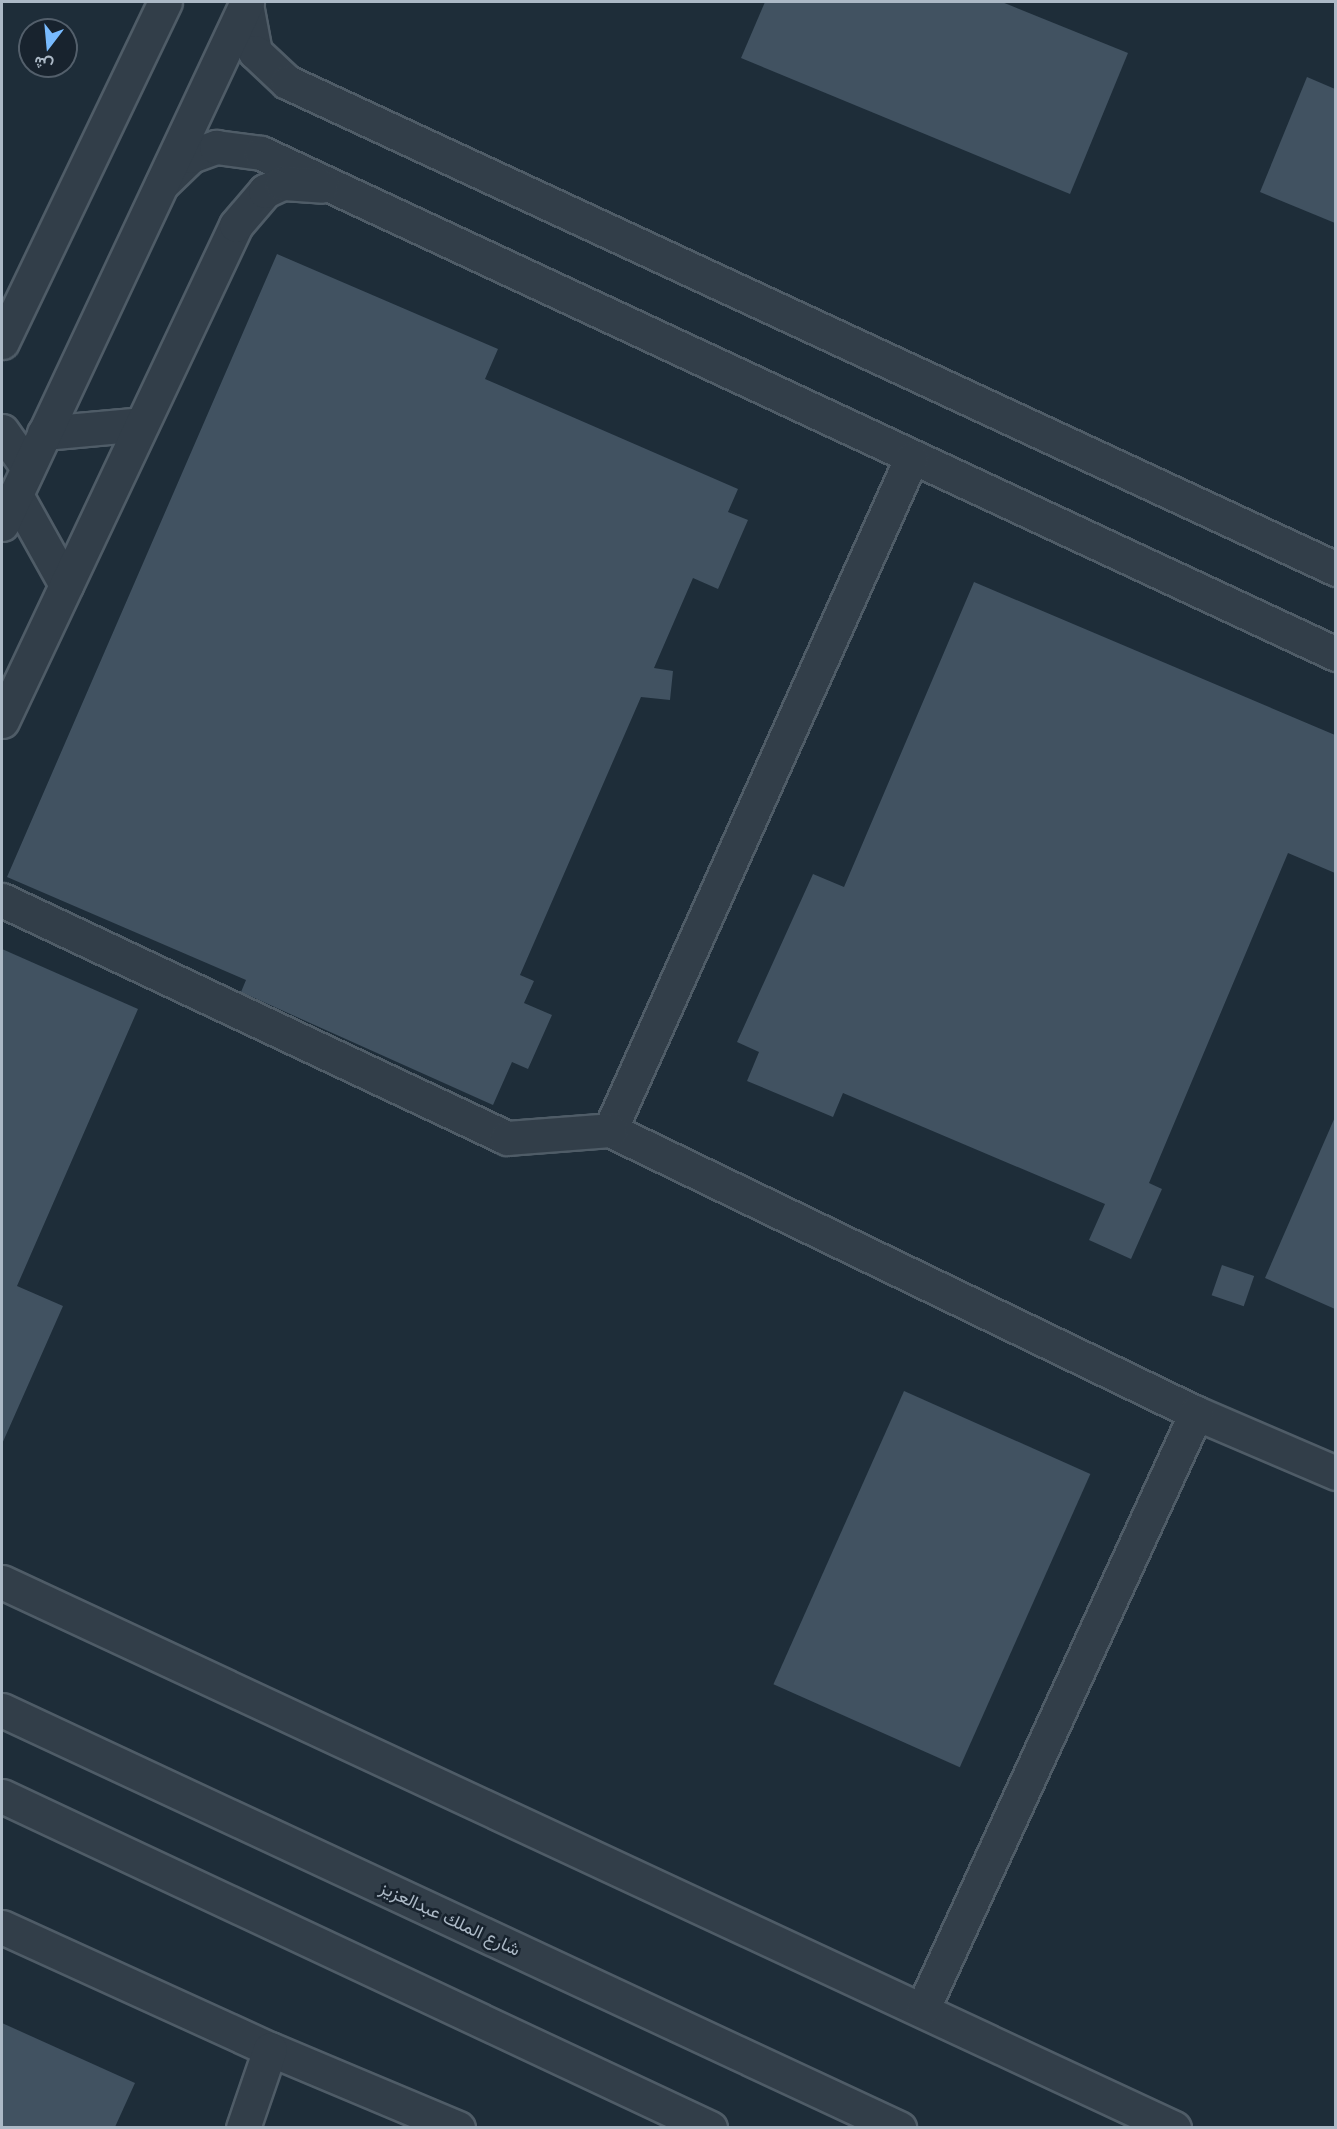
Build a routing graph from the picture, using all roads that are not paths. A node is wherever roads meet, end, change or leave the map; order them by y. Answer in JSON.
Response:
{"nodes":[{"id":1,"x":165,"y":2,"type":"edge"},
{"id":2,"x":246,"y":3,"type":"edge"},
{"id":3,"x":162,"y":184,"type":"junction"},
{"id":4,"x":337,"y":189,"type":"junction"},
{"id":5,"x":2,"y":342,"type":"edge"},
{"id":6,"x":142,"y":424,"type":"junction"},
{"id":7,"x":2,"y":431,"type":"edge"},
{"id":8,"x":44,"y":433,"type":"junction"},
{"id":9,"x":911,"y":459,"type":"junction"},
{"id":10,"x":15,"y":477,"type":"edge"},
{"id":11,"x":2,"y":524,"type":"edge"},
{"id":12,"x":1335,"y":568,"type":"edge"},
{"id":13,"x":66,"y":585,"type":"junction"},
{"id":14,"x":1335,"y":654,"type":"edge"},
{"id":15,"x":2,"y":721,"type":"edge"},
{"id":16,"x":2,"y":900,"type":"edge"},
{"id":17,"x":610,"y":1130,"type":"junction"},
{"id":18,"x":1196,"y":1413,"type":"junction"},
{"id":19,"x":1335,"y":1473,"type":"edge"},
{"id":20,"x":2,"y":1582,"type":"edge"},
{"id":21,"x":2,"y":1710,"type":"edge"},
{"id":22,"x":2,"y":1796,"type":"edge"},
{"id":23,"x":2,"y":1927,"type":"edge"},
{"id":24,"x":923,"y":2008,"type":"junction"},
{"id":25,"x":270,"y":2049,"type":"junction"},
{"id":26,"x":243,"y":2127,"type":"edge"},
{"id":27,"x":458,"y":2127,"type":"edge"},
{"id":28,"x":711,"y":2127,"type":"edge"},
{"id":29,"x":899,"y":2127,"type":"edge"},
{"id":30,"x":1174,"y":2127,"type":"edge"}],
"edges":[{"from":1,"to":5,"type":"street"},
{"from":2,"to":3,"type":"street"},
{"from":2,"to":12,"type":"street"},
{"from":3,"to":4,"type":"street"},
{"from":3,"to":8,"type":"street"},
{"from":4,"to":6,"type":"street"},
{"from":4,"to":9,"type":"street"},
{"from":6,"to":8,"type":"street"},
{"from":6,"to":13,"type":"street"},
{"from":7,"to":10,"type":"street"},
{"from":8,"to":10,"type":"street"},
{"from":9,"to":14,"type":"street"},
{"from":9,"to":17,"type":"street"},
{"from":10,"to":11,"type":"street"},
{"from":10,"to":13,"type":"street"},
{"from":13,"to":15,"type":"street"},
{"from":16,"to":17,"type":"street"},
{"from":17,"to":18,"type":"street"},
{"from":18,"to":19,"type":"street"},
{"from":18,"to":24,"type":"street"},
{"from":20,"to":24,"type":"street"},
{"from":21,"to":29,"type":"street","name":"شارع الملك عبدالعزيز"},
{"from":22,"to":28,"type":"street"},
{"from":23,"to":25,"type":"street"},
{"from":24,"to":30,"type":"street"},
{"from":25,"to":26,"type":"street"},
{"from":25,"to":27,"type":"street"}]}
